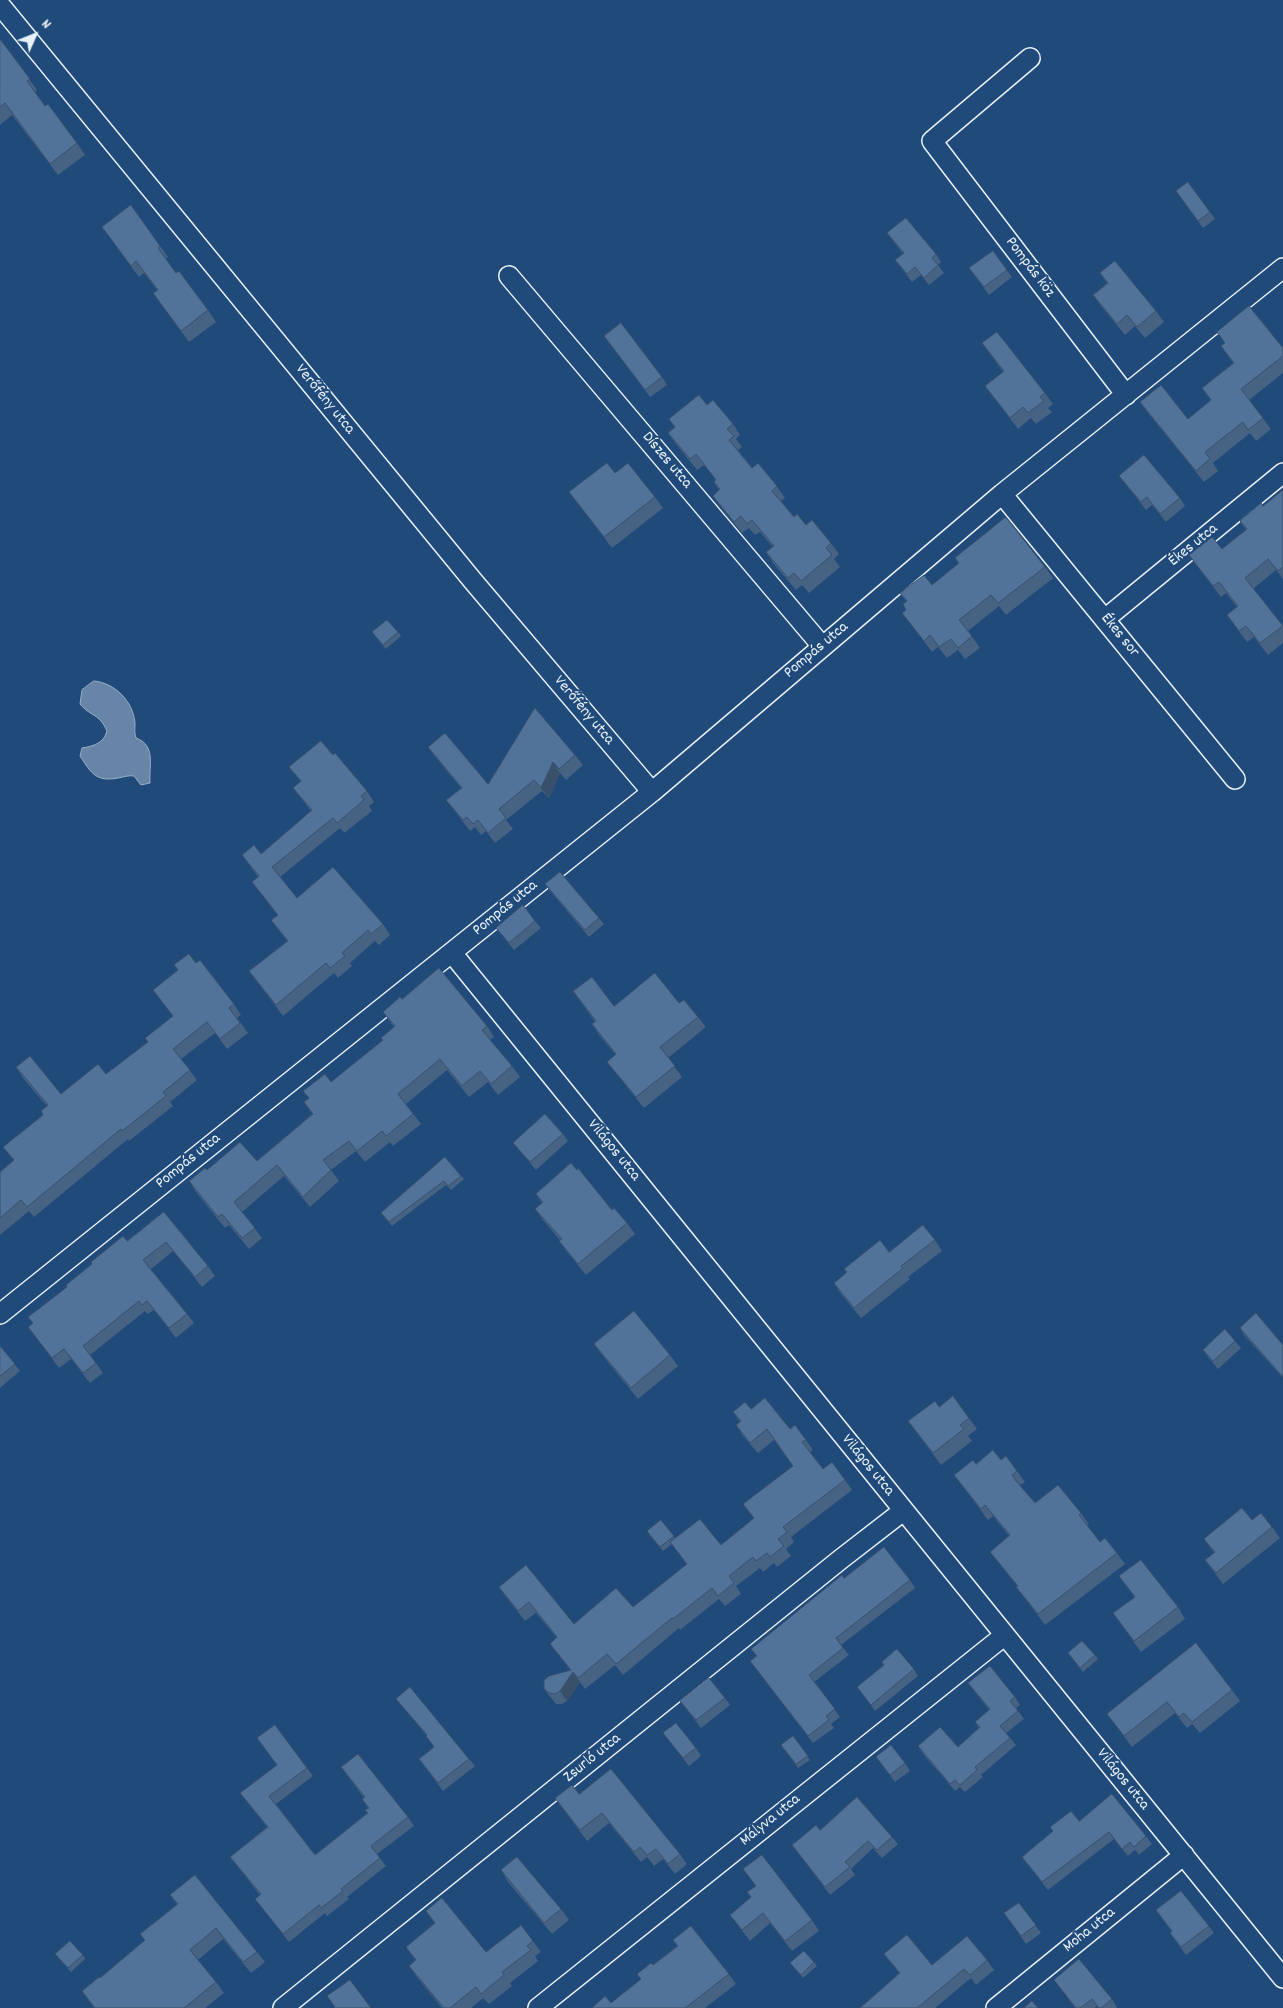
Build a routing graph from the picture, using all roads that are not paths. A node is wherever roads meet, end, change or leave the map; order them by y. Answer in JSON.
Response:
{"nodes":[{"id":1,"x":0,"y":4,"type":"edge"},
{"id":2,"x":1030,"y":58,"type":"dead end"},
{"id":3,"x":1283,"y":268,"type":"edge"},
{"id":4,"x":509,"y":276,"type":"dead end"},
{"id":5,"x":1126,"y":395,"type":"junction"},
{"id":6,"x":1283,"y":473,"type":"edge"},
{"id":7,"x":1002,"y":494,"type":"junction"},
{"id":8,"x":1105,"y":619,"type":"junction"},
{"id":9,"x":822,"y":646,"type":"junction"},
{"id":10,"x":1235,"y":779,"type":"dead end"},
{"id":11,"x":652,"y":792,"type":"junction"},
{"id":12,"x":452,"y":953,"type":"junction"},
{"id":13,"x":0,"y":1314,"type":"edge"},
{"id":14,"x":903,"y":1511,"type":"junction"},
{"id":15,"x":1005,"y":1635,"type":"junction"},
{"id":16,"x":1184,"y":1855,"type":"junction"},
{"id":17,"x":1283,"y":1978,"type":"edge"},
{"id":18,"x":283,"y":2008,"type":"edge"},
{"id":19,"x":538,"y":2008,"type":"edge"},
{"id":20,"x":996,"y":2008,"type":"edge"}],
"edges":[{"from":1,"to":11,"type":"street","name":"Verőfény utca"},
{"from":2,"to":5,"type":"street","name":"Pompás köz"},
{"from":3,"to":5,"type":"street","name":"Pompás utca"},
{"from":4,"to":9,"type":"street","name":"Díszes utca"},
{"from":5,"to":7,"type":"street","name":"Pompás utca"},
{"from":6,"to":8,"type":"street","name":"Ékes utca"},
{"from":7,"to":8,"type":"street","name":"Ékes sor"},
{"from":7,"to":9,"type":"street","name":"Pompás utca"},
{"from":8,"to":10,"type":"street","name":"Ékes sor"},
{"from":9,"to":11,"type":"street","name":"Pompás utca"},
{"from":11,"to":12,"type":"street","name":"Pompás utca"},
{"from":12,"to":13,"type":"street","name":"Pompás utca"},
{"from":12,"to":14,"type":"street","name":"Világos utca"},
{"from":14,"to":15,"type":"street","name":"Világos utca"},
{"from":14,"to":18,"type":"street","name":"Zsurló utca"},
{"from":15,"to":16,"type":"street","name":"Világos utca"},
{"from":15,"to":19,"type":"street","name":"Mályva utca"},
{"from":16,"to":17,"type":"street","name":"Világos utca"},
{"from":16,"to":20,"type":"street","name":"Moha utca"}]}
